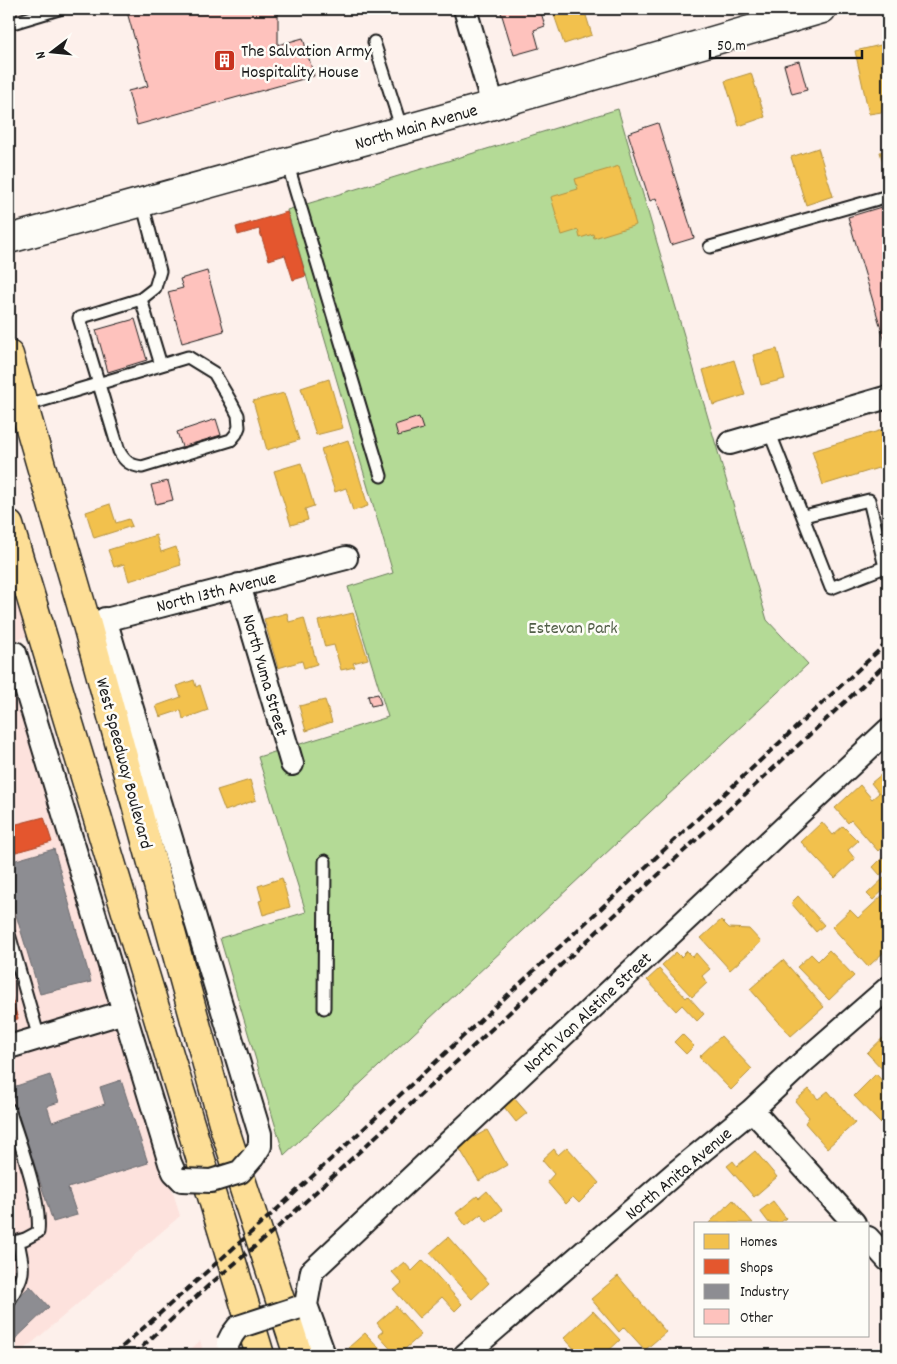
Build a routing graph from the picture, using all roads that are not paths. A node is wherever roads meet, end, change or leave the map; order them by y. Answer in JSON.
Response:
{"nodes":[{"id":1,"x":59,"y":9,"type":"edge"},
{"id":2,"x":465,"y":9,"type":"edge"},
{"id":3,"x":822,"y":9,"type":"edge"},
{"id":4,"x":9,"y":24,"type":"edge"},
{"id":5,"x":374,"y":42,"type":"dead end"},
{"id":6,"x":493,"y":105,"type":"junction"},
{"id":7,"x":402,"y":130,"type":"junction"},
{"id":8,"x":287,"y":162,"type":"junction"},
{"id":9,"x":888,"y":196,"type":"edge"},
{"id":10,"x":142,"y":202,"type":"junction"},
{"id":11,"x":9,"y":240,"type":"edge"},
{"id":12,"x":710,"y":247,"type":"dead end"},
{"id":13,"x":141,"y":299,"type":"junction"},
{"id":14,"x":9,"y":355,"type":"edge"},
{"id":15,"x":161,"y":365,"type":"junction"},
{"id":16,"x":100,"y":384,"type":"junction"},
{"id":17,"x":888,"y":397,"type":"edge"},
{"id":18,"x":22,"y":406,"type":"junction"},
{"id":19,"x":769,"y":431,"type":"junction"},
{"id":20,"x":730,"y":442,"type":"dead end"},
{"id":21,"x":381,"y":476,"type":"dead end"},
{"id":22,"x":804,"y":516,"type":"junction"},
{"id":23,"x":9,"y":525,"type":"edge"},
{"id":24,"x":346,"y":558,"type":"dead end"},
{"id":25,"x":239,"y":585,"type":"junction"},
{"id":26,"x":96,"y":622,"type":"junction"},
{"id":27,"x":45,"y":644,"type":"junction"},
{"id":28,"x":12,"y":654,"type":"edge"},
{"id":29,"x":888,"y":730,"type":"edge"},
{"id":30,"x":292,"y":764,"type":"dead end"},
{"id":31,"x":325,"y":861,"type":"dead end"},
{"id":32,"x":9,"y":934,"type":"edge"},
{"id":33,"x":888,"y":988,"type":"edge"},
{"id":34,"x":324,"y":1008,"type":"dead end"},
{"id":35,"x":124,"y":1012,"type":"junction"},
{"id":36,"x":39,"y":1038,"type":"junction"},
{"id":37,"x":9,"y":1047,"type":"edge"},
{"id":38,"x":9,"y":1109,"type":"edge"},
{"id":39,"x":752,"y":1110,"type":"junction"},
{"id":40,"x":853,"y":1222,"type":"edge"},
{"id":41,"x":870,"y":1240,"type":"edge"},
{"id":42,"x":13,"y":1242,"type":"edge"},
{"id":43,"x":888,"y":1260,"type":"edge"},
{"id":44,"x":9,"y":1301,"type":"edge"},
{"id":45,"x":302,"y":1306,"type":"junction"},
{"id":46,"x":227,"y":1349,"type":"edge"},
{"id":47,"x":260,"y":1355,"type":"edge"},
{"id":48,"x":298,"y":1355,"type":"edge"},
{"id":49,"x":324,"y":1355,"type":"edge"},
{"id":50,"x":465,"y":1355,"type":"edge"}],
"edges":[{"from":1,"to":4,"type":"lane"},
{"from":2,"to":6,"type":"street"},
{"from":3,"to":6,"type":"main road","name":"North Main Avenue"},
{"from":5,"to":7,"type":"lane"},
{"from":6,"to":7,"type":"main road","name":"North Main Avenue"},
{"from":7,"to":8,"type":"main road","name":"North Main Avenue"},
{"from":8,"to":10,"type":"main road","name":"North Main Avenue"},
{"from":8,"to":21,"type":"lane"},
{"from":9,"to":12,"type":"lane"},
{"from":10,"to":11,"type":"main road","name":"North Main Avenue"},
{"from":10,"to":13,"type":"lane"},
{"from":13,"to":15,"type":"lane"},
{"from":13,"to":16,"type":"lane"},
{"from":14,"to":18,"type":"main road","name":"West Speedway Boulevard"},
{"from":15,"to":16,"type":"lane"},
{"from":15,"to":16,"type":"lane"},
{"from":16,"to":18,"type":"lane"},
{"from":17,"to":19,"type":"street"},
{"from":18,"to":26,"type":"main road","name":"West Speedway Boulevard"},
{"from":19,"to":20,"type":"street"},
{"from":19,"to":22,"type":"lane"},
{"from":22,"to":22,"type":"lane"},
{"from":23,"to":27,"type":"main road"},
{"from":24,"to":25,"type":"street","name":"North 13th Avenue"},
{"from":25,"to":26,"type":"street","name":"North 13th Avenue"},
{"from":25,"to":30,"type":"street","name":"North Yuma Street"},
{"from":26,"to":35,"type":"street","name":"West Speedway Boulevard","bridge":true},
{"from":26,"to":48,"type":"main road","name":"West Speedway Boulevard"},
{"from":27,"to":28,"type":"street"},
{"from":27,"to":47,"type":"main road"},
{"from":28,"to":35,"type":"street","name":"West Speedway Boulevard"},
{"from":29,"to":45,"type":"street","name":"North Van Alstine Street"},
{"from":31,"to":34,"type":"lane"},
{"from":32,"to":36,"type":"lane"},
{"from":33,"to":39,"type":"street","name":"North Anita Avenue"},
{"from":35,"to":36,"type":"street"},
{"from":36,"to":37,"type":"street"},
{"from":38,"to":42,"type":"lane"},
{"from":39,"to":40,"type":"street"},
{"from":39,"to":50,"type":"street","name":"North Anita Avenue"},
{"from":41,"to":43,"type":"street"},
{"from":42,"to":44,"type":"lane"},
{"from":45,"to":46,"type":"street","bridge":true},
{"from":45,"to":49,"type":"street"}]}
